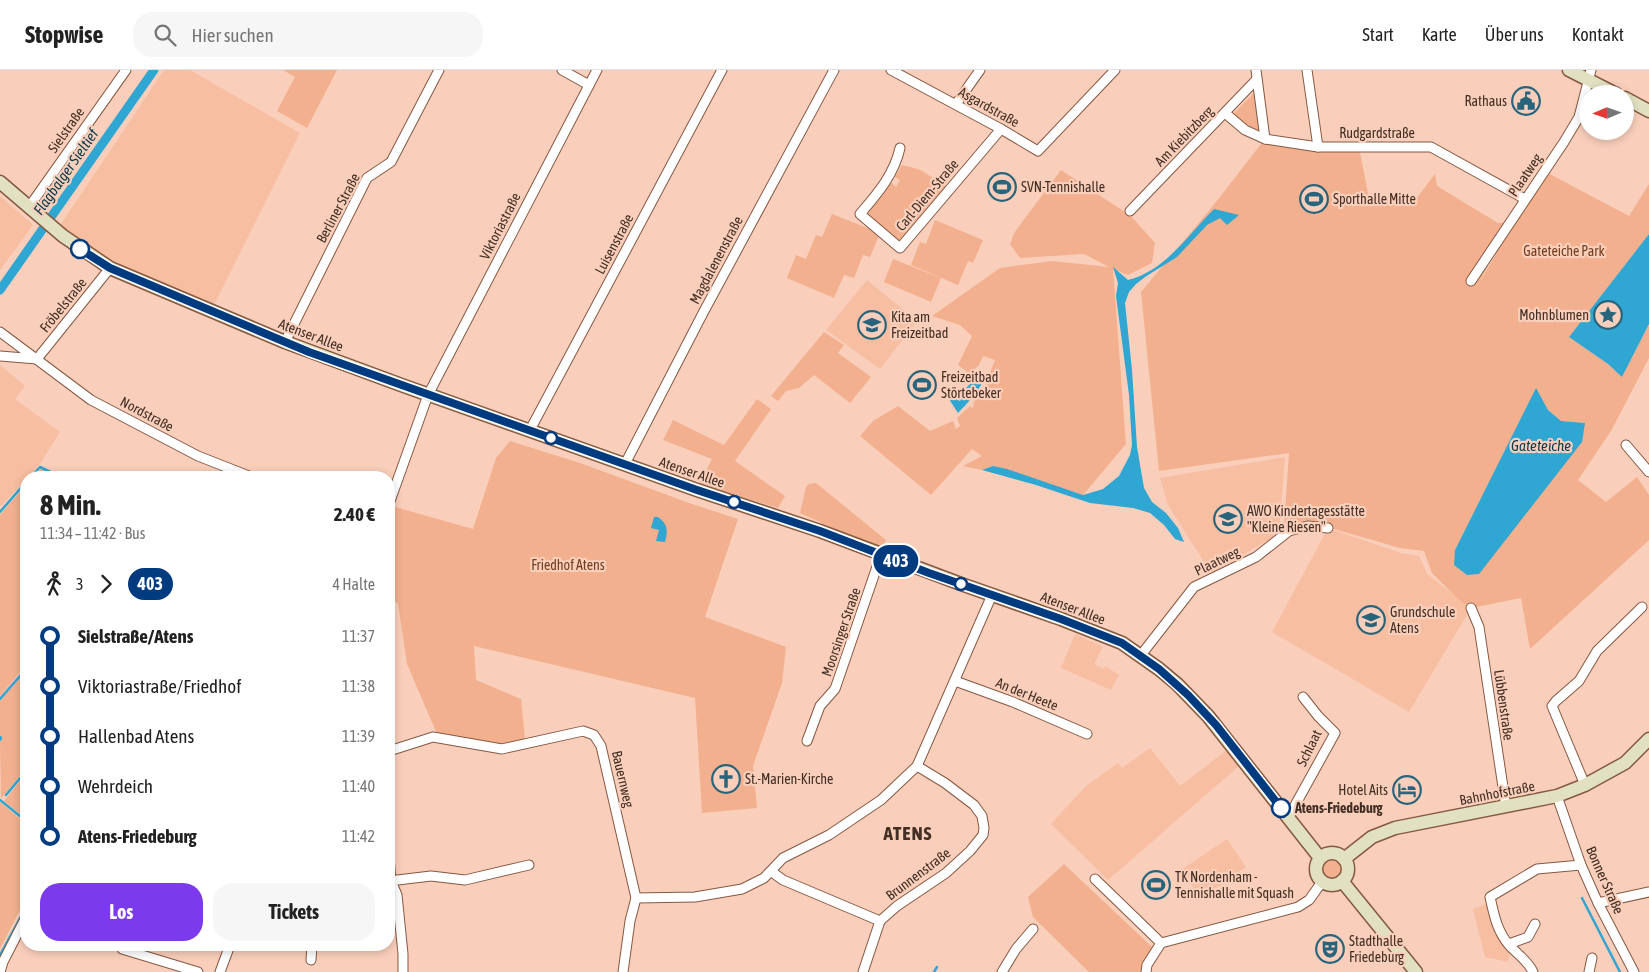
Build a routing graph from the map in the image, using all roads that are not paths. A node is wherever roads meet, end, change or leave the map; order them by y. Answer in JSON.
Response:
{"nodes":[{"id":1,"x":126,"y":70,"type":"edge"},
{"id":2,"x":439,"y":70,"type":"edge"},
{"id":3,"x":562,"y":70,"type":"edge"},
{"id":4,"x":597,"y":70,"type":"edge"},
{"id":5,"x":722,"y":70,"type":"edge"},
{"id":6,"x":834,"y":70,"type":"edge"},
{"id":7,"x":891,"y":70,"type":"edge"},
{"id":8,"x":980,"y":70,"type":"edge"},
{"id":9,"x":1115,"y":70,"type":"edge"},
{"id":10,"x":1307,"y":70,"type":"edge"},
{"id":11,"x":1569,"y":70,"type":"edge"},
{"id":12,"x":1256,"y":74,"type":"edge"},
{"id":13,"x":1589,"y":74,"type":"edge"},
{"id":14,"x":588,"y":85,"type":"junction"},
{"id":15,"x":1604,"y":85,"type":"edge"},
{"id":16,"x":1634,"y":103,"type":"edge"},
{"id":17,"x":956,"y":104,"type":"junction"},
{"id":18,"x":1649,"y":111,"type":"edge"},
{"id":19,"x":1224,"y":114,"type":"junction"},
{"id":20,"x":1001,"y":129,"type":"junction"},
{"id":21,"x":1265,"y":140,"type":"junction"},
{"id":22,"x":1318,"y":147,"type":"junction"},
{"id":23,"x":900,"y":148,"type":"dead end"},
{"id":24,"x":0,"y":182,"type":"edge"},
{"id":25,"x":1525,"y":199,"type":"junction"},
{"id":26,"x":33,"y":210,"type":"junction"},
{"id":27,"x":1130,"y":211,"type":"dead end"},
{"id":28,"x":110,"y":268,"type":"junction"},
{"id":29,"x":1471,"y":281,"type":"dead end"},
{"id":30,"x":0,"y":332,"type":"edge"},
{"id":31,"x":285,"y":342,"type":"junction"},
{"id":32,"x":0,"y":356,"type":"edge"},
{"id":33,"x":37,"y":358,"type":"junction"},
{"id":34,"x":428,"y":394,"type":"junction"},
{"id":35,"x":530,"y":430,"type":"junction"},
{"id":36,"x":1626,"y":444,"type":"dead end"},
{"id":37,"x":625,"y":464,"type":"junction"},
{"id":38,"x":236,"y":471,"type":"edge"},
{"id":39,"x":1649,"y":472,"type":"edge"},
{"id":40,"x":395,"y":487,"type":"edge"},
{"id":41,"x":1328,"y":528,"type":"dead end"},
{"id":42,"x":881,"y":555,"type":"junction"},
{"id":43,"x":992,"y":595,"type":"junction"},
{"id":44,"x":1642,"y":607,"type":"dead end"},
{"id":45,"x":1472,"y":608,"type":"dead end"},
{"id":46,"x":1141,"y":655,"type":"junction"},
{"id":47,"x":955,"y":681,"type":"junction"},
{"id":48,"x":1303,"y":697,"type":"dead end"},
{"id":49,"x":1087,"y":734,"type":"dead end"},
{"id":50,"x":1649,"y":739,"type":"edge"},
{"id":51,"x":807,"y":740,"type":"dead end"},
{"id":52,"x":395,"y":749,"type":"edge"},
{"id":53,"x":917,"y":766,"type":"junction"},
{"id":54,"x":1585,"y":785,"type":"junction"},
{"id":55,"x":1557,"y":796,"type":"junction"},
{"id":56,"x":1506,"y":807,"type":"junction"},
{"id":57,"x":1288,"y":818,"type":"junction"},
{"id":58,"x":1320,"y":858,"type":"junction"},
{"id":59,"x":1344,"y":859,"type":"junction"},
{"id":60,"x":530,"y":865,"type":"dead end"},
{"id":61,"x":1581,"y":865,"type":"junction"},
{"id":62,"x":772,"y":872,"type":"junction"},
{"id":63,"x":1095,"y":879,"type":"dead end"},
{"id":64,"x":395,"y":880,"type":"edge"},
{"id":65,"x":1342,"y":881,"type":"junction"},
{"id":66,"x":1322,"y":882,"type":"junction"},
{"id":67,"x":395,"y":891,"type":"edge"},
{"id":68,"x":1649,"y":892,"type":"edge"},
{"id":69,"x":636,"y":898,"type":"junction"},
{"id":70,"x":1598,"y":902,"type":"junction"},
{"id":71,"x":880,"y":921,"type":"junction"},
{"id":72,"x":1536,"y":924,"type":"dead end"},
{"id":73,"x":20,"y":929,"type":"edge"},
{"id":74,"x":1033,"y":930,"type":"dead end"},
{"id":75,"x":1161,"y":943,"type":"junction"},
{"id":76,"x":1509,"y":944,"type":"junction"},
{"id":77,"x":125,"y":951,"type":"edge"},
{"id":78,"x":228,"y":951,"type":"edge"},
{"id":79,"x":312,"y":951,"type":"edge"},
{"id":80,"x":1592,"y":958,"type":"dead end"},
{"id":81,"x":312,"y":960,"type":"dead end"},
{"id":82,"x":0,"y":972,"type":"edge"},
{"id":83,"x":198,"y":972,"type":"edge"},
{"id":84,"x":220,"y":972,"type":"edge"},
{"id":85,"x":403,"y":972,"type":"edge"},
{"id":86,"x":623,"y":972,"type":"edge"},
{"id":87,"x":862,"y":972,"type":"edge"},
{"id":88,"x":1002,"y":972,"type":"edge"},
{"id":89,"x":1146,"y":972,"type":"edge"},
{"id":90,"x":1416,"y":972,"type":"edge"},
{"id":91,"x":1534,"y":972,"type":"edge"},
{"id":92,"x":1589,"y":972,"type":"edge"},
{"id":93,"x":1634,"y":972,"type":"edge"}],
"edges":[{"from":1,"to":26,"type":"street","name":"Sielstraße"},
{"from":2,"to":31,"type":"street","name":"Berliner Straße"},
{"from":3,"to":14,"type":"street"},
{"from":4,"to":14,"type":"street","name":"Viktoriastraße"},
{"from":5,"to":35,"type":"street","name":"Luisenstraße"},
{"from":6,"to":37,"type":"street","name":"Magdalenenstraße"},
{"from":7,"to":17,"type":"street","name":"Asgardstraße"},
{"from":8,"to":17,"type":"street"},
{"from":9,"to":20,"type":"street","name":"Asgardstraße"},
{"from":10,"to":22,"type":"street"},
{"from":11,"to":13,"type":"street"},
{"from":12,"to":19,"type":"street","name":"Am Kiebitzberg"},
{"from":12,"to":21,"type":"street"},
{"from":13,"to":15,"type":"street"},
{"from":13,"to":25,"type":"street","name":"Plaatweg"},
{"from":14,"to":34,"type":"street","name":"Viktoriastraße"},
{"from":16,"to":18,"type":"street"},
{"from":17,"to":20,"type":"street","name":"Asgardstraße"},
{"from":19,"to":21,"type":"street","name":"Rudgardstraße"},
{"from":19,"to":27,"type":"street","name":"Am Kiebitzberg"},
{"from":20,"to":23,"type":"street","name":"Carl-Diem-Straße"},
{"from":21,"to":22,"type":"street","name":"Rudgardstraße"},
{"from":22,"to":25,"type":"street","name":"Rudgardstraße"},
{"from":24,"to":26,"type":"street","name":"Atenser Allee"},
{"from":25,"to":29,"type":"street","name":"Plaatweg"},
{"from":26,"to":28,"type":"street","name":"Atenser Allee"},
{"from":28,"to":31,"type":"street","name":"Atenser Allee"},
{"from":28,"to":33,"type":"street","name":"Fröbelstraße"},
{"from":30,"to":33,"type":"street","name":"Nordstraße"},
{"from":31,"to":34,"type":"street","name":"Atenser Allee"},
{"from":32,"to":33,"type":"street"},
{"from":33,"to":38,"type":"street","name":"Nordstraße"},
{"from":34,"to":35,"type":"street","name":"Atenser Allee"},
{"from":34,"to":40,"type":"street","name":"Viktoriastraße"},
{"from":35,"to":37,"type":"street","name":"Atenser Allee"},
{"from":36,"to":39,"type":"street"},
{"from":37,"to":42,"type":"street","name":"Atenser Allee"},
{"from":41,"to":46,"type":"street","name":"Plaatweg"},
{"from":42,"to":43,"type":"street","name":"Atenser Allee"},
{"from":42,"to":51,"type":"street","name":"Moorsinger Straße"},
{"from":43,"to":46,"type":"street","name":"Atenser Allee"},
{"from":43,"to":47,"type":"street"},
{"from":44,"to":54,"type":"street"},
{"from":45,"to":56,"type":"street","name":"Lübbenstraße"},
{"from":46,"to":57,"type":"street","name":"Atenser Allee"},
{"from":47,"to":49,"type":"street","name":"An der Heete"},
{"from":47,"to":53,"type":"street"},
{"from":48,"to":57,"type":"street","name":"Schlaat"},
{"from":50,"to":54,"type":"street","name":"Bahnhofstraße"},
{"from":52,"to":69,"type":"street","name":"Bauernweg"},
{"from":53,"to":62,"type":"street"},
{"from":53,"to":71,"type":"street","name":"Brunnenstraße"},
{"from":54,"to":55,"type":"street","name":"Bahnhofstraße"},
{"from":55,"to":56,"type":"street","name":"Bahnhofstraße"},
{"from":55,"to":61,"type":"street","name":"Bonner Straße"},
{"from":56,"to":59,"type":"street","name":"Bahnhofstraße"},
{"from":57,"to":58,"type":"street","name":"Atenser Allee"},
{"from":58,"to":59,"type":"street"},
{"from":58,"to":66,"type":"street"},
{"from":59,"to":65,"type":"street"},
{"from":60,"to":64,"type":"street"},
{"from":61,"to":70,"type":"street","name":"Bonner Straße"},
{"from":61,"to":76,"type":"street"},
{"from":62,"to":69,"type":"street"},
{"from":62,"to":71,"type":"street"},
{"from":63,"to":75,"type":"street"},
{"from":65,"to":66,"type":"street"},
{"from":65,"to":90,"type":"street"},
{"from":66,"to":75,"type":"street"},
{"from":67,"to":85,"type":"street"},
{"from":68,"to":70,"type":"street"},
{"from":69,"to":86,"type":"street"},
{"from":70,"to":93,"type":"street","name":"Bonner Straße"},
{"from":71,"to":87,"type":"street"},
{"from":72,"to":76,"type":"street"},
{"from":73,"to":82,"type":"street"},
{"from":74,"to":88,"type":"street"},
{"from":75,"to":89,"type":"street"},
{"from":76,"to":91,"type":"street"},
{"from":77,"to":83,"type":"street"},
{"from":78,"to":84,"type":"street"},
{"from":79,"to":81,"type":"street"},
{"from":80,"to":92,"type":"street"}]}
